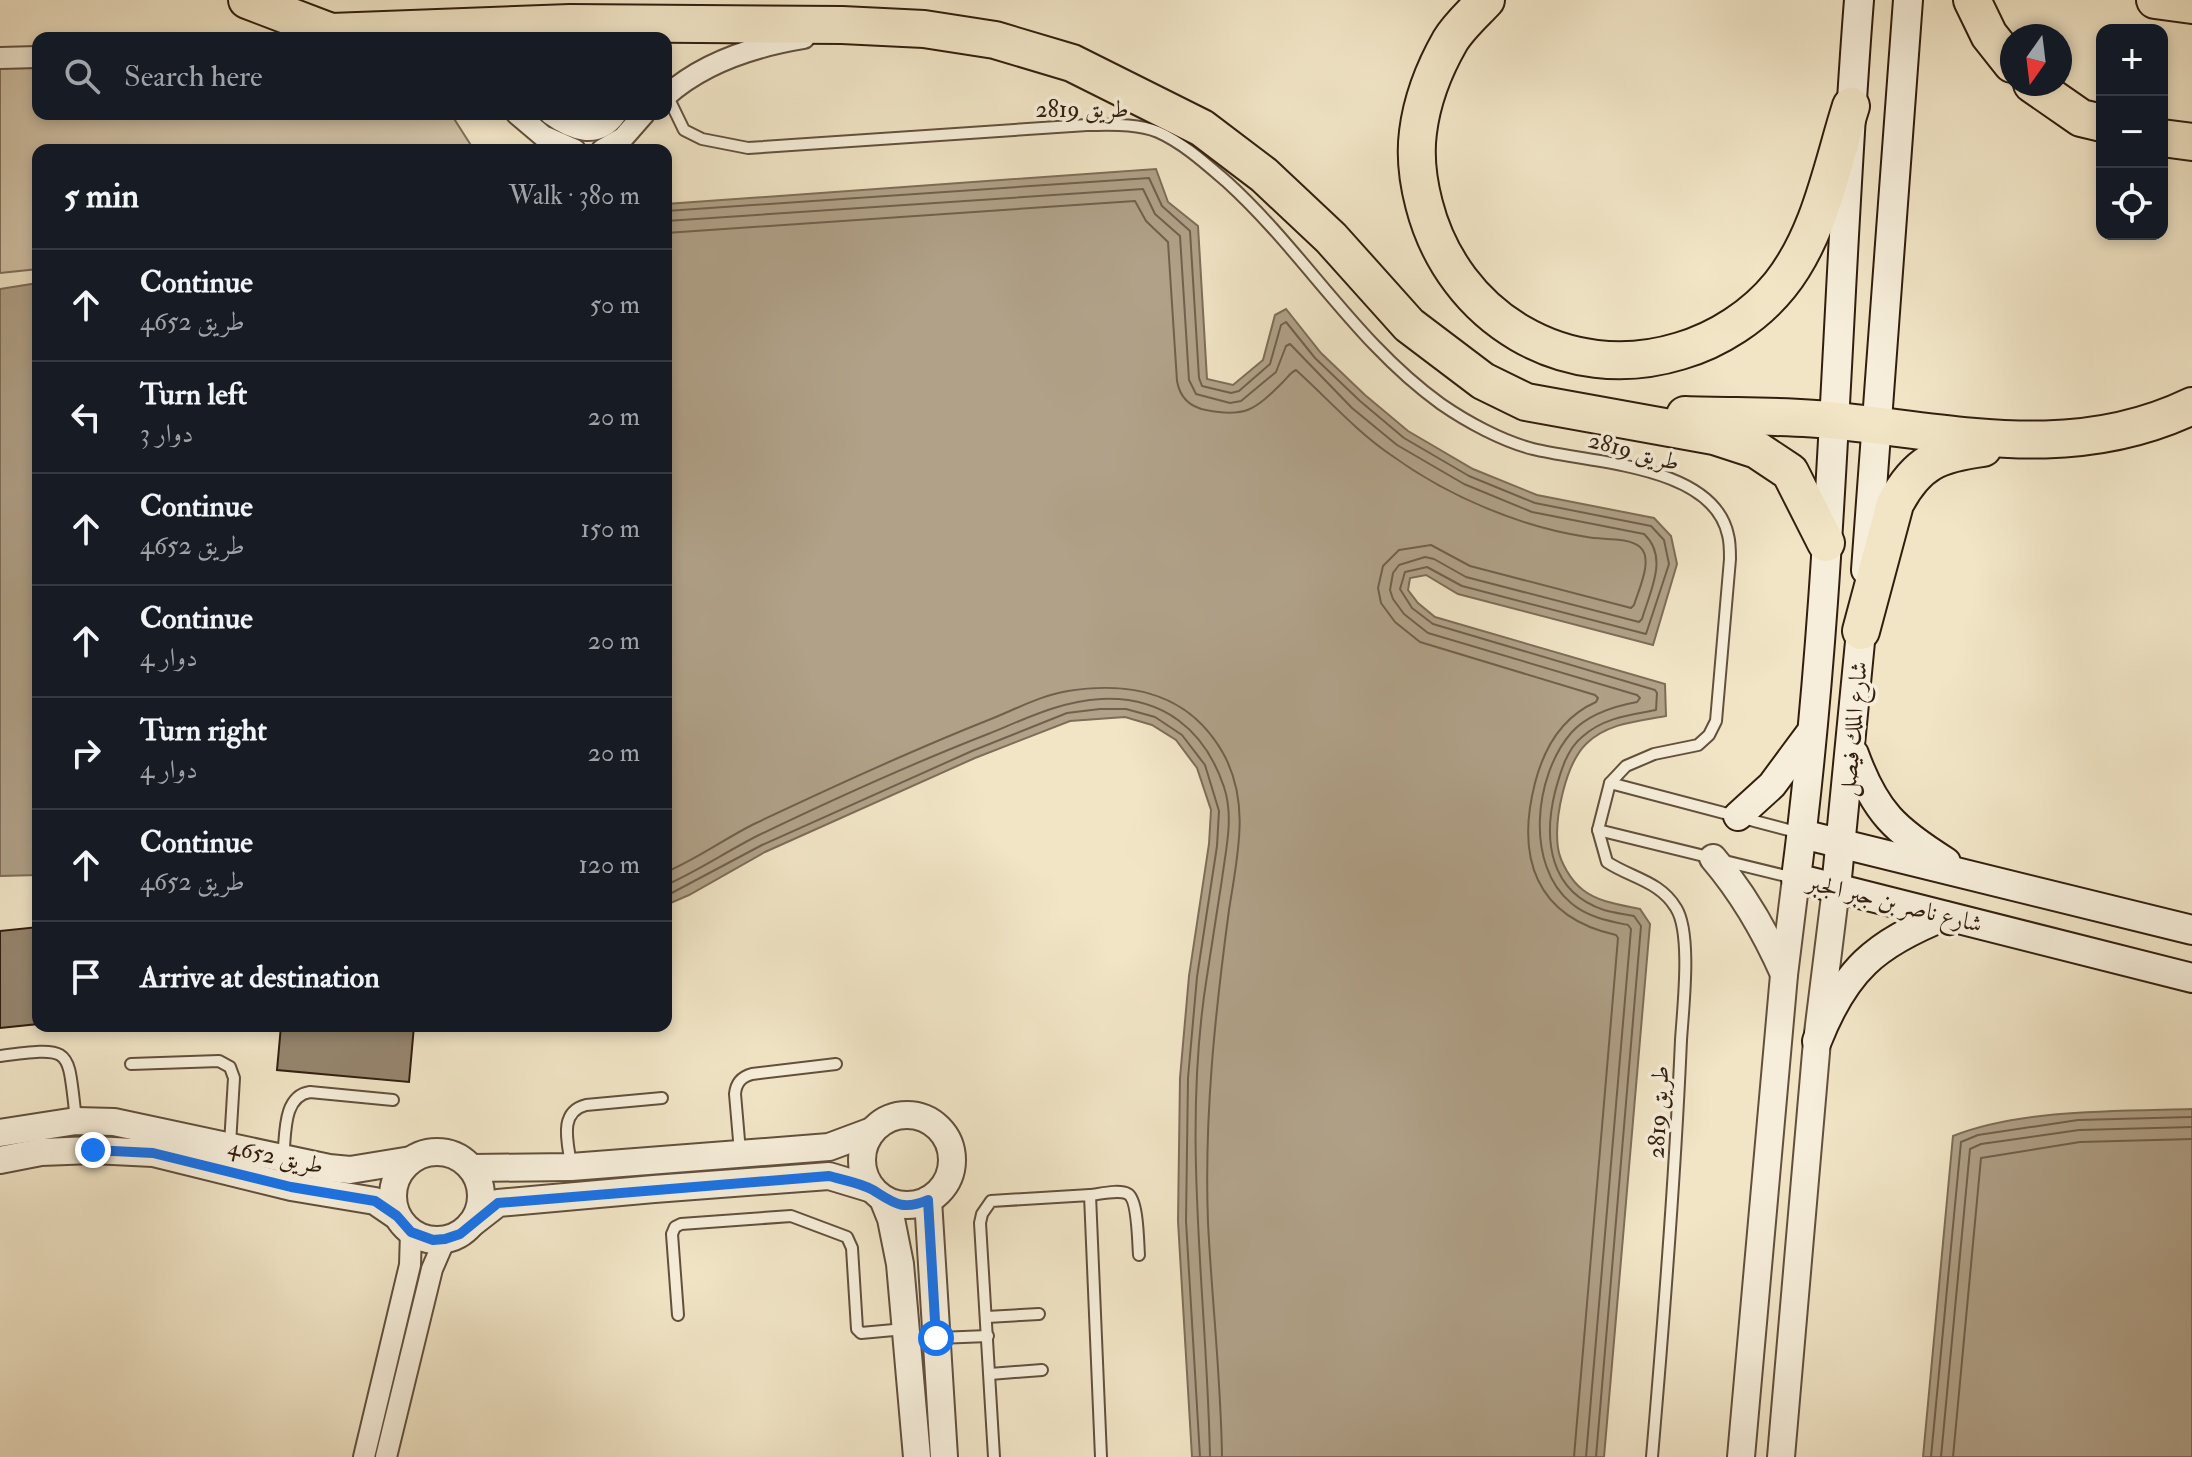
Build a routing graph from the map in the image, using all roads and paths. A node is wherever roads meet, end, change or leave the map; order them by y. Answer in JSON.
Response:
{"nodes":[{"id":1,"x":247,"y":0,"type":"edge"},
{"id":2,"x":1486,"y":0,"type":"edge"},
{"id":3,"x":1859,"y":0,"type":"edge"},
{"id":4,"x":1908,"y":0,"type":"edge"},
{"id":5,"x":1972,"y":0,"type":"edge"},
{"id":6,"x":2155,"y":0,"type":"edge"},
{"id":7,"x":2192,"y":5,"type":"edge"},
{"id":8,"x":835,"y":25,"type":"junction"},
{"id":9,"x":331,"y":32,"type":"joint"},
{"id":10,"x":2000,"y":49,"type":"edge"},
{"id":11,"x":32,"y":57,"type":"edge"},
{"id":12,"x":0,"y":58,"type":"edge"},
{"id":13,"x":672,"y":92,"type":"edge"},
{"id":14,"x":2049,"y":96,"type":"edge"},
{"id":15,"x":672,"y":105,"type":"edge"},
{"id":16,"x":1851,"y":106,"type":"junction"},
{"id":17,"x":524,"y":120,"type":"edge"},
{"id":18,"x":559,"y":120,"type":"edge"},
{"id":19,"x":610,"y":120,"type":"edge"},
{"id":20,"x":639,"y":120,"type":"edge"},
{"id":21,"x":2096,"y":122,"type":"edge"},
{"id":22,"x":2168,"y":139,"type":"edge"},
{"id":23,"x":2192,"y":142,"type":"edge"},
{"id":24,"x":561,"y":144,"type":"edge"},
{"id":25,"x":612,"y":144,"type":"edge"},
{"id":26,"x":2192,"y":406,"type":"edge"},
{"id":27,"x":1580,"y":412,"type":"junction"},
{"id":28,"x":1834,"y":420,"type":"junction"},
{"id":29,"x":1878,"y":426,"type":"junction"},
{"id":30,"x":2049,"y":440,"type":"junction"},
{"id":31,"x":1826,"y":543,"type":"junction"},
{"id":32,"x":1861,"y":631,"type":"junction"},
{"id":33,"x":1811,"y":731,"type":"junction"},
{"id":34,"x":1851,"y":747,"type":"junction"},
{"id":35,"x":1610,"y":783,"type":"junction"},
{"id":36,"x":1738,"y":816,"type":"junction"},
{"id":37,"x":1598,"y":830,"type":"junction"},
{"id":38,"x":1802,"y":834,"type":"junction"},
{"id":39,"x":1842,"y":844,"type":"junction"},
{"id":40,"x":1713,"y":858,"type":"junction"},
{"id":41,"x":1967,"y":876,"type":"junction"},
{"id":42,"x":1796,"y":878,"type":"junction"},
{"id":43,"x":1836,"y":888,"type":"junction"},
{"id":44,"x":1945,"y":916,"type":"junction"},
{"id":45,"x":2192,"y":930,"type":"edge"},
{"id":46,"x":1784,"y":975,"type":"junction"},
{"id":47,"x":2192,"y":978,"type":"edge"},
{"id":48,"x":1817,"y":1041,"type":"junction"},
{"id":49,"x":0,"y":1056,"type":"edge"},
{"id":50,"x":131,"y":1064,"type":"dead end"},
{"id":51,"x":836,"y":1064,"type":"dead end"},
{"id":52,"x":662,"y":1098,"type":"dead end"},
{"id":53,"x":393,"y":1100,"type":"dead end"},
{"id":54,"x":76,"y":1121,"type":"junction"},
{"id":55,"x":872,"y":1131,"type":"junction"},
{"id":56,"x":0,"y":1133,"type":"edge"},
{"id":57,"x":230,"y":1146,"type":"junction"},
{"id":58,"x":740,"y":1154,"type":"junction"},
{"id":59,"x":0,"y":1160,"type":"edge"},
{"id":60,"x":283,"y":1160,"type":"junction"},
{"id":61,"x":411,"y":1160,"type":"junction"},
{"id":62,"x":571,"y":1167,"type":"junction"},
{"id":63,"x":472,"y":1168,"type":"junction"},
{"id":64,"x":878,"y":1194,"type":"junction"},
{"id":65,"x":1090,"y":1195,"type":"junction"},
{"id":66,"x":928,"y":1200,"type":"junction"},
{"id":67,"x":404,"y":1224,"type":"junction"},
{"id":68,"x":471,"y":1224,"type":"junction"},
{"id":69,"x":445,"y":1239,"type":"junction"},
{"id":70,"x":1139,"y":1255,"type":"dead end"},
{"id":71,"x":1039,"y":1314,"type":"dead end"},
{"id":72,"x":678,"y":1315,"type":"dead end"},
{"id":73,"x":987,"y":1317,"type":"junction"},
{"id":74,"x":905,"y":1329,"type":"junction"},
{"id":75,"x":988,"y":1336,"type":"junction"},
{"id":76,"x":936,"y":1338,"type":"junction"},
{"id":77,"x":1042,"y":1370,"type":"dead end"},
{"id":78,"x":990,"y":1374,"type":"junction"},
{"id":79,"x":364,"y":1457,"type":"edge"},
{"id":80,"x":386,"y":1457,"type":"edge"},
{"id":81,"x":917,"y":1457,"type":"edge"},
{"id":82,"x":944,"y":1457,"type":"edge"},
{"id":83,"x":994,"y":1457,"type":"edge"},
{"id":84,"x":1101,"y":1457,"type":"edge"},
{"id":85,"x":1652,"y":1457,"type":"edge"},
{"id":86,"x":1741,"y":1457,"type":"edge"},
{"id":87,"x":1781,"y":1457,"type":"edge"}],
"edges":[{"from":1,"to":9,"type":"highway"},
{"from":2,"to":16,"type":"highway"},
{"from":3,"to":16,"type":"main road","name":"شارع الملك فيصل"},
{"from":4,"to":29,"type":"main road","name":"شارع الملك فيصل"},
{"from":5,"to":10,"type":"highway"},
{"from":6,"to":7,"type":"highway"},
{"from":8,"to":9,"type":"highway"},
{"from":8,"to":13,"type":"street"},
{"from":8,"to":27,"type":"highway"},
{"from":11,"to":12,"type":"street"},
{"from":14,"to":21,"type":"highway"},
{"from":15,"to":35,"type":"lane","name":"طريق 2819"},
{"from":16,"to":28,"type":"main road","name":"شارع الملك فيصل"},
{"from":17,"to":24,"type":"street"},
{"from":18,"to":19,"type":"street"},
{"from":20,"to":25,"type":"street"},
{"from":22,"to":23,"type":"highway"},
{"from":26,"to":30,"type":"highway"},
{"from":27,"to":28,"type":"highway"},
{"from":27,"to":31,"type":"highway"},
{"from":28,"to":29,"type":"highway"},
{"from":28,"to":31,"type":"main road","name":"شارع الملك فيصل"},
{"from":29,"to":30,"type":"highway"},
{"from":29,"to":32,"type":"main road","name":"شارع الملك فيصل"},
{"from":30,"to":32,"type":"highway"},
{"from":31,"to":33,"type":"main road","name":"شارع الملك فيصل"},
{"from":32,"to":34,"type":"main road","name":"شارع الملك فيصل"},
{"from":33,"to":36,"type":"main road"},
{"from":33,"to":38,"type":"main road","name":"شارع الملك فيصل"},
{"from":34,"to":39,"type":"main road","name":"شارع الملك فيصل"},
{"from":34,"to":41,"type":"main road"},
{"from":35,"to":36,"type":"lane","name":"شارع ناصر بن جبر الجبر"},
{"from":35,"to":37,"type":"lane"},
{"from":36,"to":38,"type":"lane","name":"شارع ناصر بن جبر الجبر"},
{"from":37,"to":40,"type":"lane","name":"شارع ناصر بن جبر الجبر"},
{"from":37,"to":85,"type":"lane","name":"طريق 2819"},
{"from":38,"to":39,"type":"main road","name":"شارع ناصر بن جبر الجبر"},
{"from":38,"to":42,"type":"main road","name":"شارع الملك فيصل"},
{"from":39,"to":41,"type":"main road","name":"شارع ناصر بن جبر الجبر"},
{"from":39,"to":43,"type":"main road","name":"شارع الملك فيصل"},
{"from":40,"to":42,"type":"lane","name":"شارع ناصر بن جبر الجبر"},
{"from":40,"to":46,"type":"street"},
{"from":41,"to":45,"type":"main road","name":"شارع ناصر بن جبر الجبر"},
{"from":42,"to":43,"type":"main road","name":"شارع ناصر بن جبر الجبر"},
{"from":42,"to":46,"type":"street","name":"شارع الملك فيصل"},
{"from":43,"to":44,"type":"main road","name":"شارع ناصر بن جبر الجبر"},
{"from":43,"to":48,"type":"street","name":"شارع الملك فيصل"},
{"from":44,"to":47,"type":"main road","name":"شارع ناصر بن جبر الجبر"},
{"from":44,"to":48,"type":"main road"},
{"from":46,"to":86,"type":"street","name":"شارع الملك فيصل"},
{"from":48,"to":87,"type":"street","name":"شارع الملك فيصل"},
{"from":49,"to":54,"type":"lane"},
{"from":50,"to":57,"type":"lane"},
{"from":51,"to":58,"type":"lane"},
{"from":52,"to":62,"type":"lane"},
{"from":53,"to":60,"type":"lane"},
{"from":54,"to":56,"type":"street","name":"طريق 4652"},
{"from":54,"to":57,"type":"street","name":"طريق 4652"},
{"from":55,"to":58,"type":"street"},
{"from":55,"to":64,"type":"street"},
{"from":55,"to":66,"type":"street"},
{"from":57,"to":60,"type":"street","name":"طريق 4652"},
{"from":58,"to":62,"type":"street"},
{"from":59,"to":67,"type":"street","name":"طريق 4652"},
{"from":60,"to":61,"type":"street","name":"طريق 4652"},
{"from":61,"to":63,"type":"street"},
{"from":61,"to":67,"type":"street"},
{"from":62,"to":63,"type":"street"},
{"from":63,"to":68,"type":"street"},
{"from":64,"to":66,"type":"street"},
{"from":64,"to":68,"type":"street"},
{"from":64,"to":74,"type":"street"},
{"from":65,"to":70,"type":"lane"},
{"from":65,"to":73,"type":"lane"},
{"from":65,"to":84,"type":"lane"},
{"from":66,"to":76,"type":"street"},
{"from":67,"to":69,"type":"street"},
{"from":67,"to":79,"type":"street"},
{"from":68,"to":69,"type":"street"},
{"from":69,"to":80,"type":"street"},
{"from":71,"to":73,"type":"lane"},
{"from":72,"to":74,"type":"lane"},
{"from":73,"to":75,"type":"lane"},
{"from":74,"to":81,"type":"street"},
{"from":75,"to":76,"type":"lane"},
{"from":75,"to":78,"type":"lane"},
{"from":76,"to":82,"type":"street"},
{"from":77,"to":78,"type":"lane"},
{"from":78,"to":83,"type":"lane"}]}
